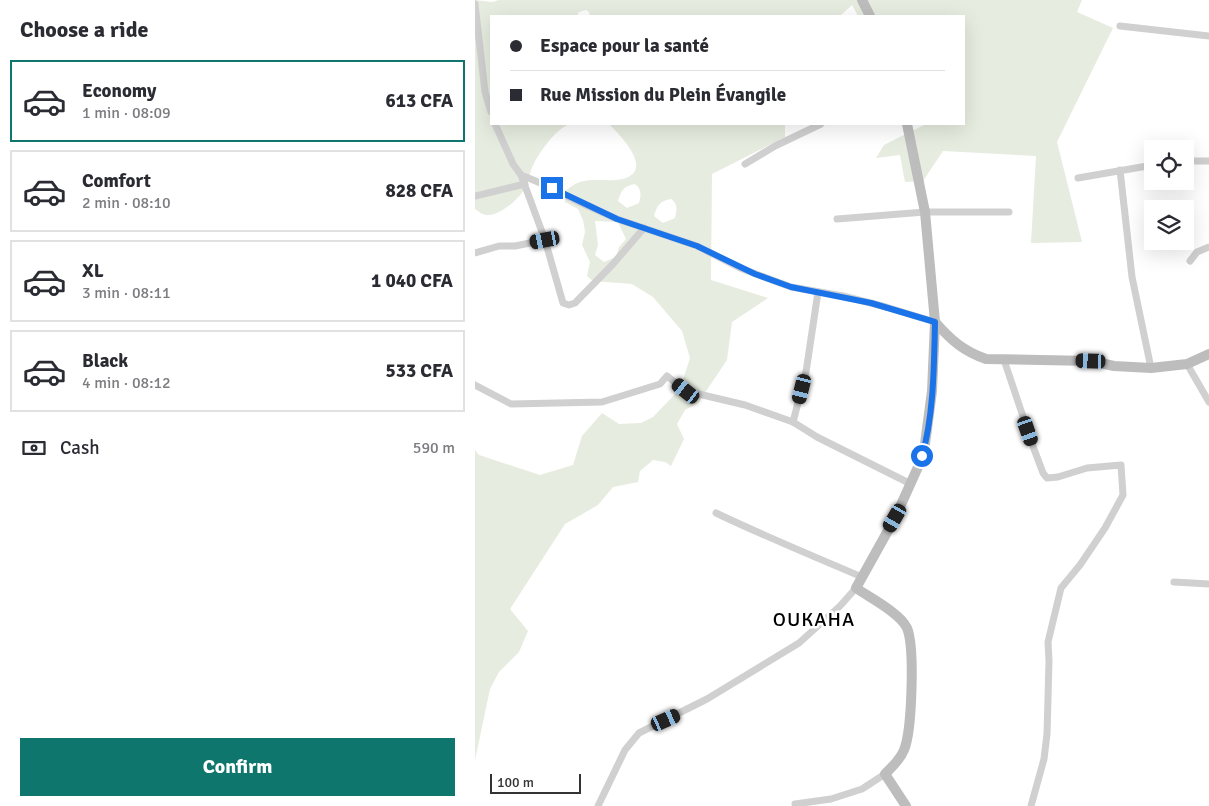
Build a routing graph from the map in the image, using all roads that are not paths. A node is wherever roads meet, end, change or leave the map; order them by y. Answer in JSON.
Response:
{"nodes":[{"id":1,"x":862,"y":0,"type":"edge"},
{"id":2,"x":475,"y":4,"type":"edge"},
{"id":3,"x":870,"y":15,"type":"edge"},
{"id":4,"x":1120,"y":26,"type":"dead end"},
{"id":5,"x":1209,"y":36,"type":"edge"},
{"id":6,"x":490,"y":109,"type":"edge"},
{"id":7,"x":495,"y":125,"type":"edge"},
{"id":8,"x":819,"y":125,"type":"edge"},
{"id":9,"x":907,"y":125,"type":"edge"},
{"id":10,"x":1194,"y":161,"type":"edge"},
{"id":11,"x":1209,"y":161,"type":"edge"},
{"id":12,"x":745,"y":164,"type":"dead end"},
{"id":13,"x":1144,"y":166,"type":"edge"},
{"id":14,"x":1120,"y":170,"type":"junction"},
{"id":15,"x":521,"y":175,"type":"junction"},
{"id":16,"x":1078,"y":178,"type":"dead end"},
{"id":17,"x":525,"y":184,"type":"junction"},
{"id":18,"x":475,"y":196,"type":"edge"},
{"id":19,"x":925,"y":212,"type":"junction"},
{"id":20,"x":1009,"y":212,"type":"dead end"},
{"id":21,"x":837,"y":219,"type":"dead end"},
{"id":22,"x":644,"y":228,"type":"junction"},
{"id":23,"x":545,"y":240,"type":"junction"},
{"id":24,"x":1209,"y":247,"type":"edge"},
{"id":25,"x":475,"y":253,"type":"edge"},
{"id":26,"x":1190,"y":261,"type":"dead end"},
{"id":27,"x":818,"y":292,"type":"junction"},
{"id":28,"x":935,"y":322,"type":"junction"},
{"id":29,"x":1209,"y":354,"type":"edge"},
{"id":30,"x":1004,"y":360,"type":"junction"},
{"id":31,"x":1187,"y":364,"type":"junction"},
{"id":32,"x":1151,"y":368,"type":"junction"},
{"id":33,"x":475,"y":385,"type":"edge"},
{"id":34,"x":1209,"y":402,"type":"edge"},
{"id":35,"x":793,"y":422,"type":"junction"},
{"id":36,"x":911,"y":484,"type":"junction"},
{"id":37,"x":716,"y":513,"type":"dead end"},
{"id":38,"x":862,"y":577,"type":"junction"},
{"id":39,"x":1174,"y":582,"type":"dead end"},
{"id":40,"x":1209,"y":584,"type":"edge"},
{"id":41,"x":856,"y":588,"type":"junction"},
{"id":42,"x":885,"y":774,"type":"junction"},
{"id":43,"x":832,"y":803,"type":"edge"},
{"id":44,"x":795,"y":804,"type":"dead end"},
{"id":45,"x":598,"y":806,"type":"edge"},
{"id":46,"x":906,"y":806,"type":"edge"},
{"id":47,"x":1031,"y":806,"type":"edge"}],
"edges":[{"from":1,"to":3,"type":"street"},
{"from":2,"to":6,"type":"street"},
{"from":4,"to":5,"type":"street"},
{"from":7,"to":15,"type":"street"},
{"from":8,"to":12,"type":"street"},
{"from":9,"to":19,"type":"street"},
{"from":10,"to":11,"type":"street"},
{"from":13,"to":14,"type":"street"},
{"from":14,"to":16,"type":"street"},
{"from":14,"to":32,"type":"street"},
{"from":15,"to":17,"type":"street"},
{"from":15,"to":22,"type":"street"},
{"from":17,"to":18,"type":"street"},
{"from":17,"to":23,"type":"street"},
{"from":19,"to":20,"type":"street"},
{"from":19,"to":21,"type":"street"},
{"from":19,"to":28,"type":"street"},
{"from":22,"to":23,"type":"street"},
{"from":22,"to":27,"type":"street"},
{"from":23,"to":25,"type":"street"},
{"from":24,"to":26,"type":"street"},
{"from":27,"to":28,"type":"street"},
{"from":27,"to":35,"type":"street"},
{"from":28,"to":30,"type":"street"},
{"from":28,"to":36,"type":"street"},
{"from":29,"to":31,"type":"street"},
{"from":30,"to":32,"type":"street"},
{"from":30,"to":47,"type":"street"},
{"from":31,"to":32,"type":"street"},
{"from":31,"to":34,"type":"street"},
{"from":33,"to":35,"type":"street"},
{"from":35,"to":36,"type":"street"},
{"from":36,"to":38,"type":"street"},
{"from":37,"to":38,"type":"street"},
{"from":38,"to":41,"type":"street"},
{"from":39,"to":40,"type":"street"},
{"from":41,"to":42,"type":"street"},
{"from":41,"to":45,"type":"street"},
{"from":42,"to":43,"type":"street"},
{"from":42,"to":46,"type":"street"},
{"from":43,"to":44,"type":"street"}]}
